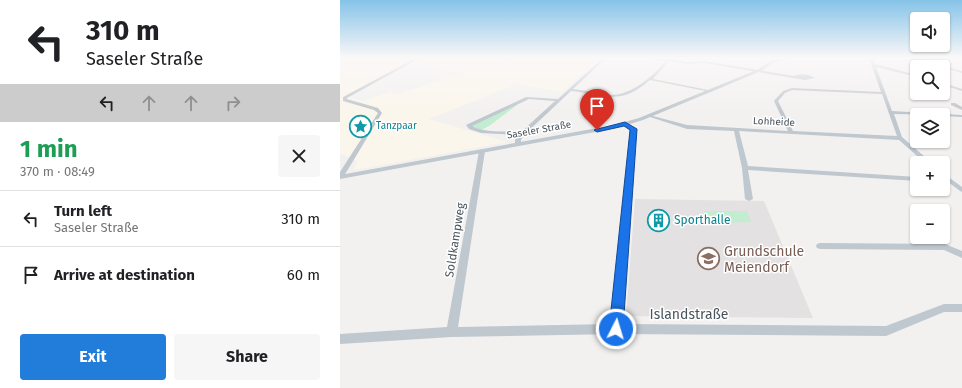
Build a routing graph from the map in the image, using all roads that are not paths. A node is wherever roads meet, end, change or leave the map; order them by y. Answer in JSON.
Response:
{"nodes":[{"id":1,"x":385,"y":76,"type":"edge"},
{"id":2,"x":585,"y":76,"type":"edge"},
{"id":3,"x":652,"y":76,"type":"edge"},
{"id":4,"x":746,"y":76,"type":"edge"},
{"id":5,"x":786,"y":76,"type":"edge"},
{"id":6,"x":878,"y":76,"type":"edge"},
{"id":7,"x":797,"y":78,"type":"dead end"},
{"id":8,"x":649,"y":79,"type":"junction"},
{"id":9,"x":950,"y":86,"type":"edge"},
{"id":10,"x":570,"y":90,"type":"junction"},
{"id":11,"x":962,"y":90,"type":"edge"},
{"id":12,"x":711,"y":91,"type":"junction"},
{"id":13,"x":883,"y":93,"type":"junction"},
{"id":14,"x":560,"y":100,"type":"junction"},
{"id":15,"x":953,"y":104,"type":"dead end"},
{"id":16,"x":962,"y":109,"type":"edge"},
{"id":17,"x":891,"y":112,"type":"junction"},
{"id":18,"x":649,"y":116,"type":"junction"},
{"id":19,"x":961,"y":116,"type":"edge"},
{"id":20,"x":625,"y":124,"type":"junction"},
{"id":21,"x":736,"y":129,"type":"junction"},
{"id":22,"x":791,"y":132,"type":"junction"},
{"id":23,"x":522,"y":134,"type":"junction"},
{"id":24,"x":900,"y":138,"type":"junction"},
{"id":25,"x":518,"y":144,"type":"junction"},
{"id":26,"x":482,"y":151,"type":"junction"},
{"id":27,"x":921,"y":156,"type":"edge"},
{"id":28,"x":745,"y":168,"type":"junction"},
{"id":29,"x":340,"y":177,"type":"edge"},
{"id":30,"x":910,"y":179,"type":"edge"},
{"id":31,"x":950,"y":182,"type":"edge"},
{"id":32,"x":962,"y":190,"type":"edge"},
{"id":33,"x":749,"y":199,"type":"dead end"},
{"id":34,"x":820,"y":246,"type":"dead end"},
{"id":35,"x":962,"y":256,"type":"edge"},
{"id":36,"x":962,"y":308,"type":"edge"},
{"id":37,"x":616,"y":329,"type":"junction"},
{"id":38,"x":452,"y":332,"type":"junction"},
{"id":39,"x":340,"y":340,"type":"edge"}],
"edges":[{"from":1,"to":29,"type":"street"},
{"from":2,"to":10,"type":"street"},
{"from":3,"to":8,"type":"street"},
{"from":4,"to":12,"type":"street","name":"Saseler Straße"},
{"from":5,"to":7,"type":"street"},
{"from":6,"to":13,"type":"street"},
{"from":8,"to":10,"type":"street"},
{"from":8,"to":12,"type":"street"},
{"from":9,"to":11,"type":"street"},
{"from":10,"to":14,"type":"street"},
{"from":12,"to":18,"type":"street","name":"Saseler Straße"},
{"from":13,"to":17,"type":"street"},
{"from":13,"to":22,"type":"street"},
{"from":14,"to":23,"type":"street"},
{"from":14,"to":23,"type":"street"},
{"from":15,"to":16,"type":"street"},
{"from":17,"to":19,"type":"street"},
{"from":17,"to":24,"type":"street"},
{"from":18,"to":20,"type":"street","name":"Saseler Straße"},
{"from":18,"to":21,"type":"street","name":"Lohheide"},
{"from":20,"to":25,"type":"street","name":"Saseler Straße"},
{"from":20,"to":37,"type":"street"},
{"from":21,"to":22,"type":"street","name":"Lohheide"},
{"from":21,"to":28,"type":"street"},
{"from":22,"to":24,"type":"street","name":"Lohheide"},
{"from":23,"to":25,"type":"street"},
{"from":24,"to":27,"type":"street"},
{"from":25,"to":26,"type":"street","name":"Saseler Straße"},
{"from":26,"to":29,"type":"street","name":"Saseler Straße"},
{"from":26,"to":38,"type":"street","name":"Soldkampweg"},
{"from":28,"to":30,"type":"street"},
{"from":28,"to":33,"type":"street"},
{"from":31,"to":32,"type":"street"},
{"from":34,"to":35,"type":"street"},
{"from":36,"to":37,"type":"street","name":"Islandstraße"},
{"from":37,"to":38,"type":"street","name":"Islandstraße"},
{"from":38,"to":39,"type":"street","name":"Islandstraße"}]}
